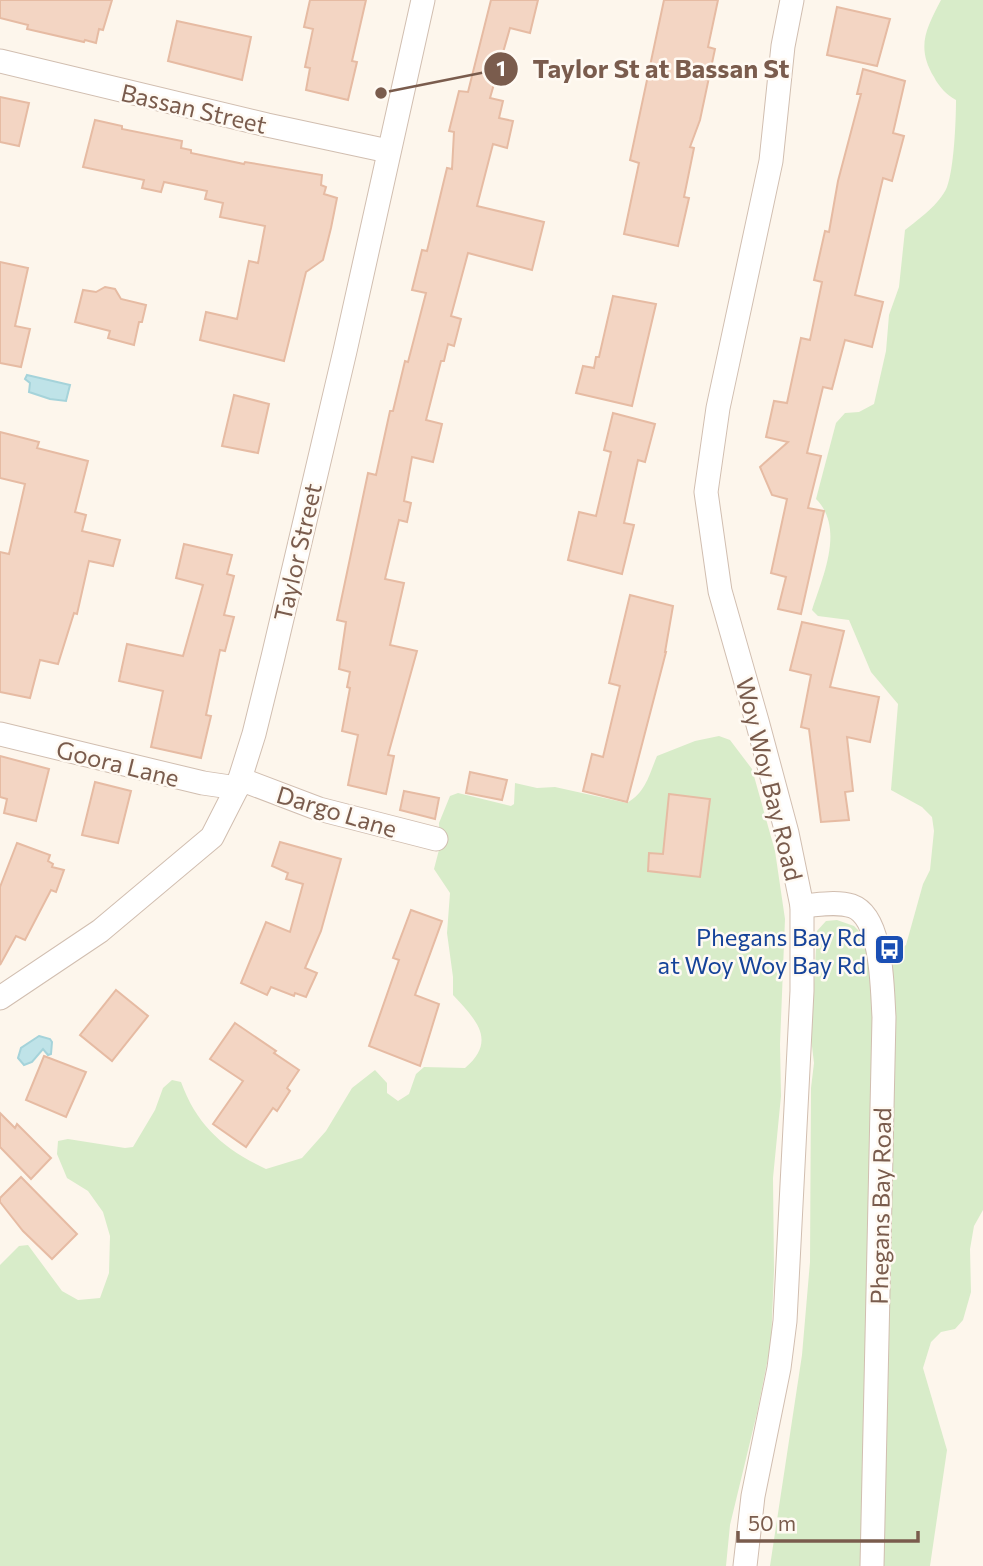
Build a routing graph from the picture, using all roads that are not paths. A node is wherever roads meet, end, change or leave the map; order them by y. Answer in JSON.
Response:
{"nodes":[{"id":1,"x":423,"y":0,"type":"edge"},
{"id":2,"x":792,"y":0,"type":"edge"},
{"id":3,"x":0,"y":61,"type":"edge"},
{"id":4,"x":388,"y":151,"type":"junction"},
{"id":5,"x":0,"y":734,"type":"edge"},
{"id":6,"x":238,"y":784,"type":"junction"},
{"id":7,"x":436,"y":839,"type":"dead end"},
{"id":8,"x":802,"y":906,"type":"junction"},
{"id":9,"x":0,"y":998,"type":"edge"},
{"id":10,"x":745,"y":1566,"type":"edge"},
{"id":11,"x":872,"y":1566,"type":"edge"}],
"edges":[{"from":1,"to":4,"type":"street","name":"Taylor Street"},
{"from":2,"to":8,"type":"street","name":"Woy Woy Bay Road"},
{"from":3,"to":4,"type":"street","name":"Bassan Street"},
{"from":4,"to":6,"type":"street","name":"Taylor Street"},
{"from":5,"to":6,"type":"street","name":"Goora Lane"},
{"from":6,"to":7,"type":"street","name":"Dargo Lane"},
{"from":6,"to":9,"type":"street","name":"Taylor Street"},
{"from":8,"to":10,"type":"street","name":"Woy Woy Bay Road"},
{"from":8,"to":11,"type":"street","name":"Phegans Bay Road"}]}
